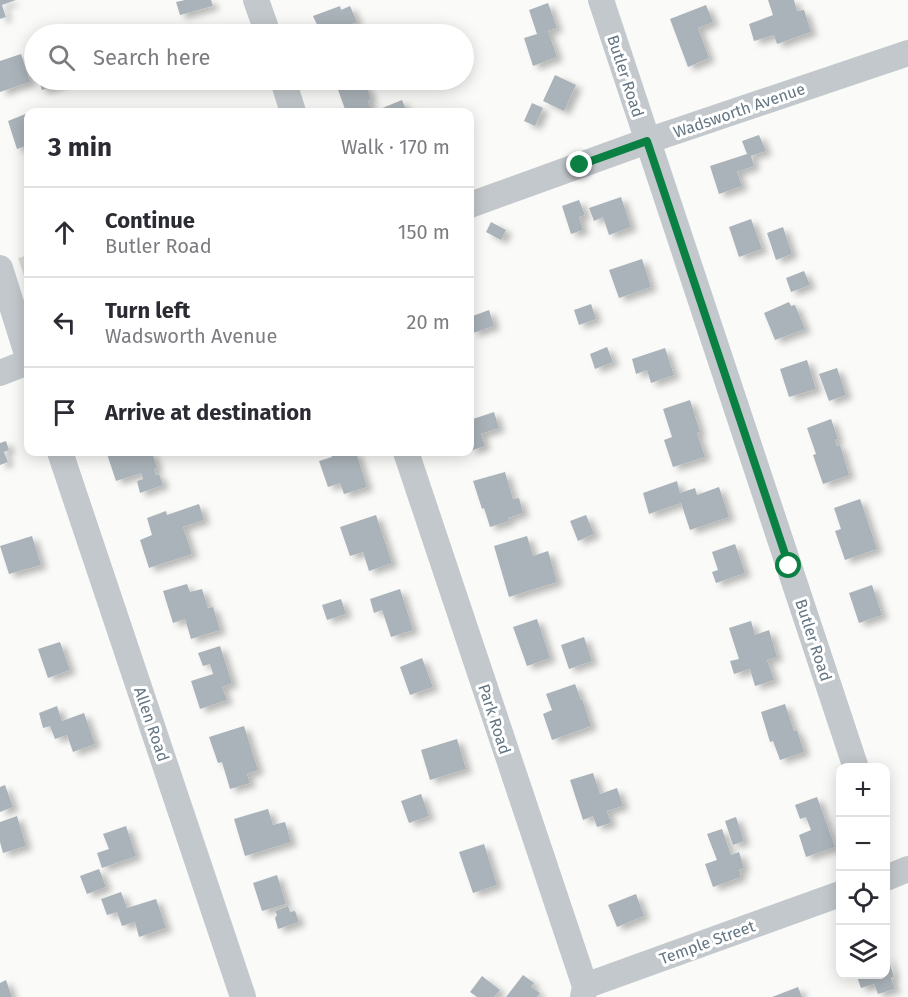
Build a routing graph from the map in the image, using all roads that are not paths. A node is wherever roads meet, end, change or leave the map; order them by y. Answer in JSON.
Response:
{"nodes":[{"id":1,"x":256,"y":0,"type":"edge"},
{"id":2,"x":601,"y":0,"type":"edge"},
{"id":3,"x":264,"y":24,"type":"edge"},
{"id":4,"x":908,"y":53,"type":"edge"},
{"id":5,"x":286,"y":90,"type":"edge"},
{"id":6,"x":292,"y":108,"type":"edge"},
{"id":7,"x":647,"y":141,"type":"junction"},
{"id":8,"x":474,"y":204,"type":"edge"},
{"id":9,"x":0,"y":268,"type":"edge"},
{"id":10,"x":24,"y":344,"type":"edge"},
{"id":11,"x":24,"y":363,"type":"edge"},
{"id":12,"x":0,"y":372,"type":"edge"},
{"id":13,"x":61,"y":456,"type":"edge"},
{"id":14,"x":407,"y":456,"type":"edge"},
{"id":15,"x":854,"y":763,"type":"edge"},
{"id":16,"x":836,"y":896,"type":"edge"},
{"id":17,"x":584,"y":991,"type":"edge"},
{"id":18,"x":243,"y":997,"type":"edge"}],
"edges":[{"from":1,"to":3,"type":"street"},
{"from":2,"to":7,"type":"street","name":"Butler Road"},
{"from":4,"to":7,"type":"street","name":"Wadsworth Avenue"},
{"from":5,"to":6,"type":"street"},
{"from":7,"to":8,"type":"street","name":"Wadsworth Avenue"},
{"from":7,"to":15,"type":"street","name":"Butler Road"},
{"from":9,"to":10,"type":"street"},
{"from":11,"to":12,"type":"street"},
{"from":13,"to":18,"type":"street","name":"Allen Road"},
{"from":14,"to":17,"type":"street","name":"Park Road"},
{"from":16,"to":17,"type":"street","name":"Temple Street"}]}
